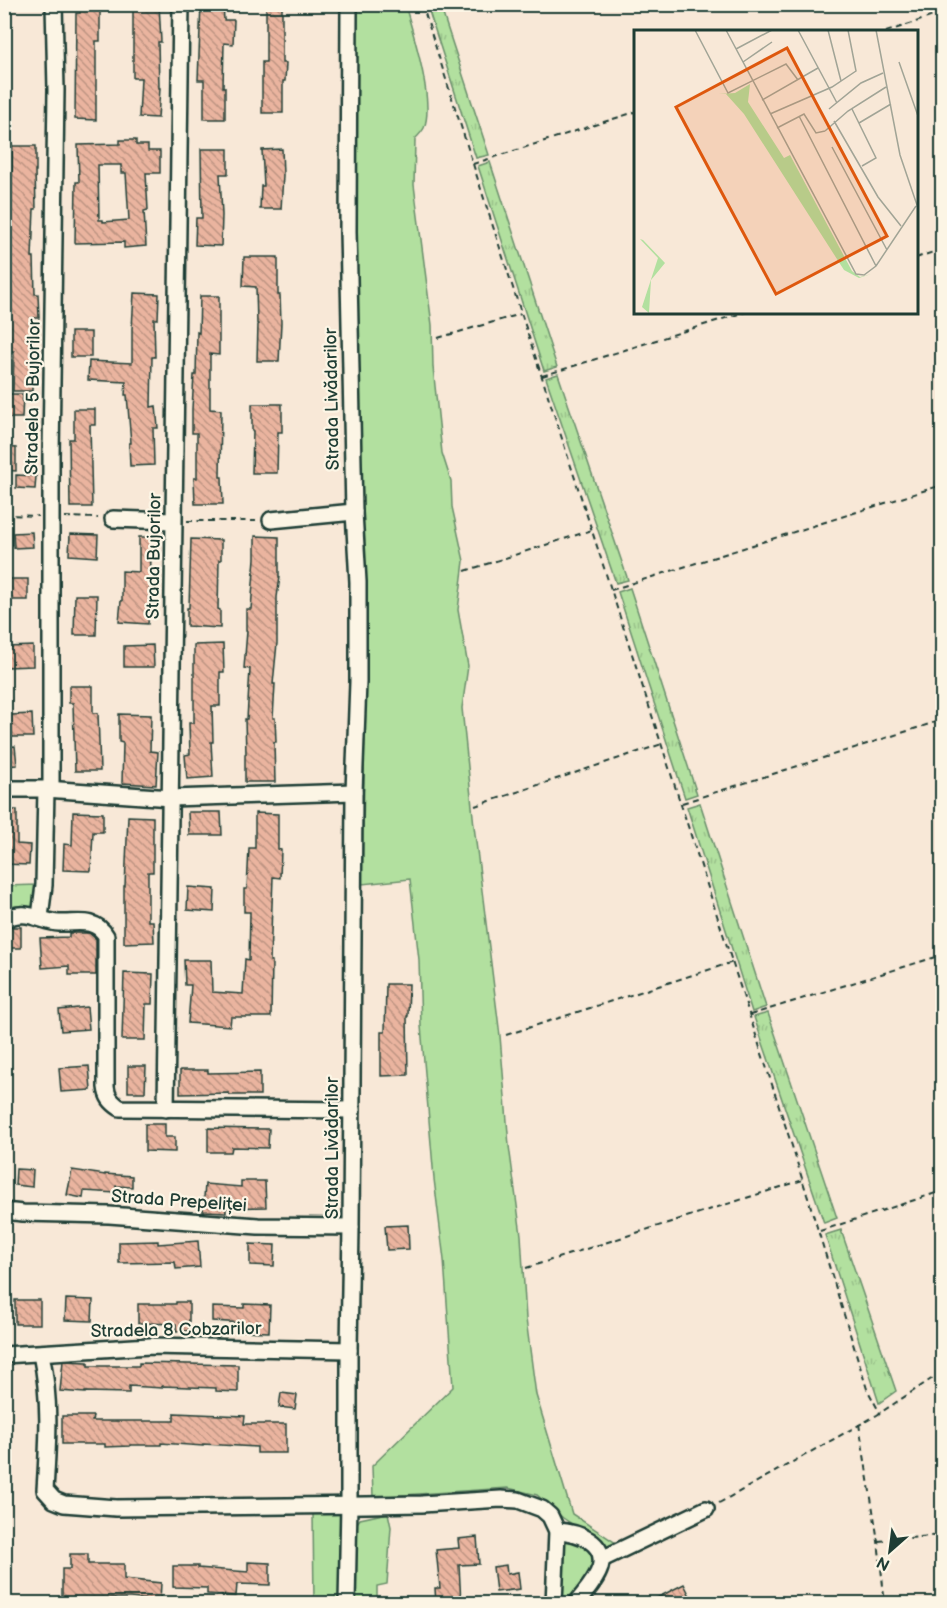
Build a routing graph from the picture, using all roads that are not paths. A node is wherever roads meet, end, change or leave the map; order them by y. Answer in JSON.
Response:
{"nodes":[{"id":1,"x":54,"y":4,"type":"edge"},
{"id":2,"x":181,"y":4,"type":"edge"},
{"id":3,"x":349,"y":4,"type":"edge"},
{"id":4,"x":354,"y":512,"type":"junction"},
{"id":5,"x":113,"y":519,"type":"dead end"},
{"id":6,"x":271,"y":520,"type":"road end"},
{"id":7,"x":173,"y":521,"type":"junction"},
{"id":8,"x":4,"y":789,"type":"edge"},
{"id":9,"x":49,"y":789,"type":"junction"},
{"id":10,"x":354,"y":792,"type":"junction"},
{"id":11,"x":171,"y":798,"type":"junction"},
{"id":12,"x":40,"y":917,"type":"junction"},
{"id":13,"x":4,"y":920,"type":"edge"},
{"id":14,"x":166,"y":1109,"type":"junction"},
{"id":15,"x":352,"y":1110,"type":"junction"},
{"id":16,"x":4,"y":1210,"type":"edge"},
{"id":17,"x":351,"y":1227,"type":"junction"},
{"id":18,"x":349,"y":1350,"type":"junction"},
{"id":19,"x":41,"y":1353,"type":"junction"},
{"id":20,"x":4,"y":1355,"type":"edge"},
{"id":21,"x":349,"y":1504,"type":"junction"},
{"id":22,"x":706,"y":1509,"type":"road end"},
{"id":23,"x":557,"y":1531,"type":"junction"},
{"id":24,"x":602,"y":1559,"type":"junction"},
{"id":25,"x":347,"y":1604,"type":"edge"},
{"id":26,"x":554,"y":1604,"type":"edge"},
{"id":27,"x":576,"y":1604,"type":"edge"}],
"edges":[{"from":1,"to":9,"type":"street","name":"Stradela 5 Bujorilor"},
{"from":2,"to":7,"type":"street","name":"Strada Bujorilor"},
{"from":3,"to":4,"type":"street","name":"Strada Livădarilor"},
{"from":4,"to":6,"type":"street"},
{"from":4,"to":10,"type":"street","name":"Strada Livădarilor"},
{"from":5,"to":7,"type":"street"},
{"from":7,"to":11,"type":"street","name":"Strada Bujorilor"},
{"from":8,"to":9,"type":"street"},
{"from":9,"to":11,"type":"street"},
{"from":9,"to":12,"type":"street","name":"Stradela 5 Bujorilor"},
{"from":10,"to":11,"type":"street"},
{"from":10,"to":15,"type":"street","name":"Strada Livădarilor"},
{"from":11,"to":14,"type":"street","name":"Strada Bujorilor"},
{"from":12,"to":13,"type":"street"},
{"from":12,"to":14,"type":"street"},
{"from":14,"to":15,"type":"street"},
{"from":15,"to":17,"type":"street","name":"Strada Livădarilor"},
{"from":16,"to":17,"type":"street","name":"Strada Prepeliței"},
{"from":17,"to":18,"type":"street","name":"Strada Livădarilor"},
{"from":18,"to":19,"type":"street","name":"Stradela 8 Cobzarilor"},
{"from":18,"to":21,"type":"street","name":"Strada Livădarilor"},
{"from":19,"to":20,"type":"street","name":"Stradela 8 Cobzarilor"},
{"from":19,"to":21,"type":"street"},
{"from":21,"to":23,"type":"street"},
{"from":21,"to":25,"type":"street","name":"Strada Livădarilor"},
{"from":22,"to":24,"type":"street"},
{"from":23,"to":24,"type":"street"},
{"from":23,"to":26,"type":"street"},
{"from":24,"to":27,"type":"street"}]}
